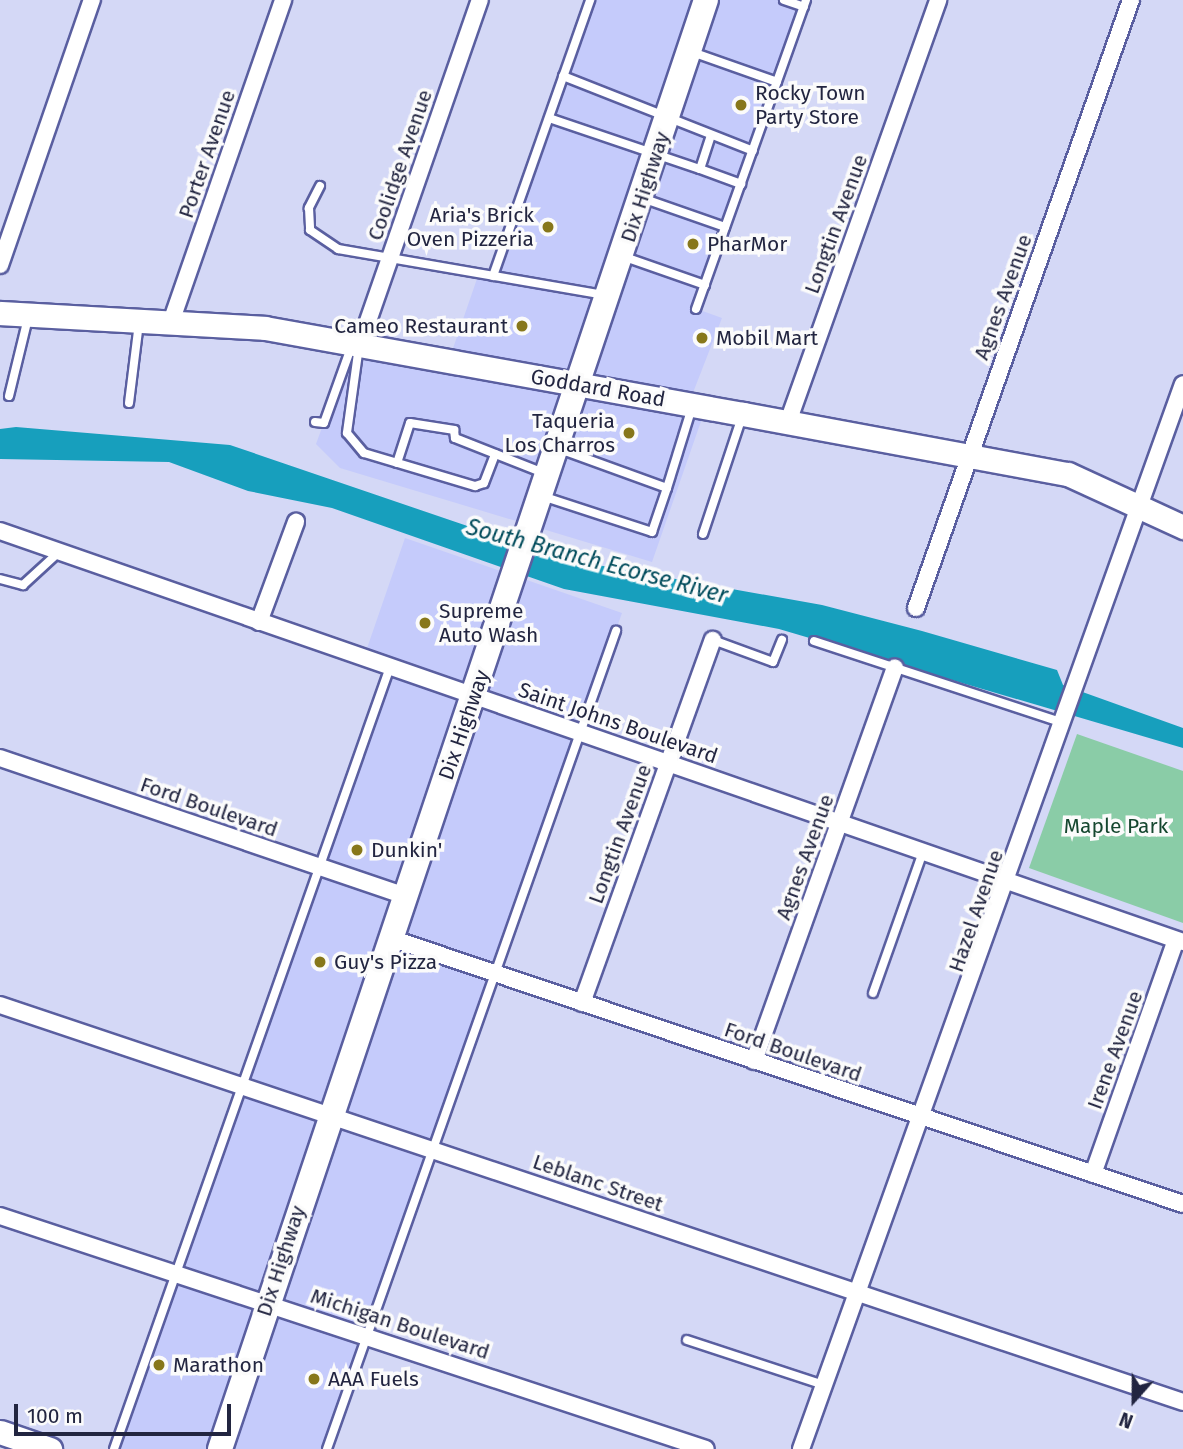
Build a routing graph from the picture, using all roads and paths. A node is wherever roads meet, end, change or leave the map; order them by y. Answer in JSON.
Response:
{"nodes":[{"id":1,"x":92,"y":0,"type":"edge"},
{"id":2,"x":283,"y":0,"type":"edge"},
{"id":3,"x":480,"y":0,"type":"edge"},
{"id":4,"x":590,"y":0,"type":"edge"},
{"id":5,"x":706,"y":0,"type":"edge"},
{"id":6,"x":784,"y":0,"type":"edge"},
{"id":7,"x":938,"y":0,"type":"edge"},
{"id":8,"x":1131,"y":0,"type":"edge"},
{"id":9,"x":805,"y":3,"type":"edge"},
{"id":10,"x":690,"y":51,"type":"junction"},
{"id":11,"x":564,"y":76,"type":"junction"},
{"id":12,"x":777,"y":82,"type":"junction"},
{"id":13,"x":669,"y":114,"type":"junction"},
{"id":14,"x":549,"y":118,"type":"junction"},
{"id":15,"x":711,"y":136,"type":"junction"},
{"id":16,"x":752,"y":151,"type":"junction"},
{"id":17,"x":656,"y":155,"type":"junction"},
{"id":18,"x":700,"y":169,"type":"junction"},
{"id":19,"x":741,"y":184,"type":"junction"},
{"id":20,"x":320,"y":186,"type":"dead end"},
{"id":21,"x":642,"y":198,"type":"junction"},
{"id":22,"x":725,"y":228,"type":"junction"},
{"id":23,"x":622,"y":256,"type":"junction"},
{"id":24,"x":390,"y":258,"type":"junction"},
{"id":25,"x":0,"y":265,"type":"edge"},
{"id":26,"x":493,"y":276,"type":"junction"},
{"id":27,"x":705,"y":285,"type":"junction"},
{"id":28,"x":609,"y":296,"type":"junction"},
{"id":29,"x":696,"y":309,"type":"dead end"},
{"id":30,"x":0,"y":313,"type":"edge"},
{"id":31,"x":29,"y":314,"type":"junction"},
{"id":32,"x":139,"y":320,"type":"junction"},
{"id":33,"x":171,"y":322,"type":"junction"},
{"id":34,"x":356,"y":344,"type":"junction"},
{"id":35,"x":579,"y":384,"type":"junction"},
{"id":36,"x":1183,"y":384,"type":"edge"},
{"id":37,"x":9,"y":396,"type":"dead end"},
{"id":38,"x":129,"y":403,"type":"dead end"},
{"id":39,"x":692,"y":405,"type":"junction"},
{"id":40,"x":743,"y":414,"type":"junction"},
{"id":41,"x":315,"y":422,"type":"dead end"},
{"id":42,"x":788,"y":422,"type":"junction"},
{"id":43,"x":558,"y":449,"type":"junction"},
{"id":44,"x":495,"y":454,"type":"junction"},
{"id":45,"x":969,"y":455,"type":"junction"},
{"id":46,"x":397,"y":463,"type":"junction"},
{"id":47,"x":545,"y":486,"type":"junction"},
{"id":48,"x":667,"y":488,"type":"junction"},
{"id":49,"x":1139,"y":508,"type":"junction"},
{"id":50,"x":296,"y":522,"type":"dead end"},
{"id":51,"x":1183,"y":527,"type":"edge"},
{"id":52,"x":0,"y":531,"type":"edge"},
{"id":53,"x":703,"y":534,"type":"dead end"},
{"id":54,"x":59,"y":552,"type":"junction"},
{"id":55,"x":0,"y":579,"type":"edge"},
{"id":56,"x":916,"y":608,"type":"dead end"},
{"id":57,"x":259,"y":622,"type":"junction"},
{"id":58,"x":616,"y":631,"type":"dead end"},
{"id":59,"x":713,"y":640,"type":"joint"},
{"id":60,"x":782,"y":640,"type":"dead end"},
{"id":61,"x":814,"y":641,"type":"dead end"},
{"id":62,"x":390,"y":667,"type":"junction"},
{"id":63,"x":895,"y":668,"type":"junction"},
{"id":64,"x":474,"y":696,"type":"junction"},
{"id":65,"x":1066,"y":717,"type":"junction"},
{"id":66,"x":581,"y":733,"type":"junction"},
{"id":67,"x":0,"y":758,"type":"edge"},
{"id":68,"x":668,"y":762,"type":"junction"},
{"id":69,"x":839,"y":823,"type":"junction"},
{"id":70,"x":923,"y":852,"type":"junction"},
{"id":71,"x":320,"y":867,"type":"junction"},
{"id":72,"x":1009,"y":882,"type":"junction"},
{"id":73,"x":405,"y":896,"type":"junction"},
{"id":74,"x":390,"y":938,"type":"junction"},
{"id":75,"x":1180,"y":941,"type":"edge"},
{"id":76,"x":495,"y":974,"type":"junction"},
{"id":77,"x":873,"y":993,"type":"dead end"},
{"id":78,"x":582,"y":1003,"type":"junction"},
{"id":79,"x":0,"y":1005,"type":"edge"},
{"id":80,"x":754,"y":1061,"type":"junction"},
{"id":81,"x":242,"y":1088,"type":"junction"},
{"id":82,"x":329,"y":1116,"type":"junction"},
{"id":83,"x":920,"y":1118,"type":"junction"},
{"id":84,"x":433,"y":1150,"type":"junction"},
{"id":85,"x":1093,"y":1174,"type":"junction"},
{"id":86,"x":1183,"y":1204,"type":"edge"},
{"id":87,"x":0,"y":1216,"type":"edge"},
{"id":88,"x":175,"y":1276,"type":"junction"},
{"id":89,"x":857,"y":1292,"type":"junction"},
{"id":90,"x":267,"y":1303,"type":"junction"},
{"id":91,"x":367,"y":1335,"type":"junction"},
{"id":92,"x":687,"y":1340,"type":"dead end"},
{"id":93,"x":824,"y":1385,"type":"junction"},
{"id":94,"x":1183,"y":1402,"type":"edge"},
{"id":95,"x":0,"y":1432,"type":"edge"},
{"id":96,"x":50,"y":1449,"type":"edge"},
{"id":97,"x":114,"y":1449,"type":"edge"},
{"id":98,"x":220,"y":1449,"type":"edge"},
{"id":99,"x":327,"y":1449,"type":"edge"},
{"id":100,"x":706,"y":1449,"type":"edge"},
{"id":101,"x":801,"y":1449,"type":"edge"}],
"edges":[{"from":1,"to":25,"type":"street"},
{"from":2,"to":33,"type":"street","name":"Porter Avenue"},
{"from":3,"to":24,"type":"street","name":"Coolidge Avenue"},
{"from":4,"to":11,"type":"lane"},
{"from":5,"to":10,"type":"main road","name":"Dix Highway"},
{"from":6,"to":9,"type":"lane"},
{"from":7,"to":42,"type":"street","name":"Longtin Avenue"},
{"from":8,"to":45,"type":"street","name":"Agnes Avenue"},
{"from":9,"to":12,"type":"lane"},
{"from":10,"to":12,"type":"lane"},
{"from":10,"to":13,"type":"main road","name":"Dix Highway"},
{"from":11,"to":13,"type":"lane"},
{"from":11,"to":14,"type":"lane"},
{"from":12,"to":16,"type":"lane"},
{"from":13,"to":15,"type":"lane"},
{"from":13,"to":17,"type":"main road","name":"Dix Highway"},
{"from":14,"to":17,"type":"lane"},
{"from":14,"to":26,"type":"lane"},
{"from":15,"to":16,"type":"lane"},
{"from":15,"to":18,"type":"lane"},
{"from":16,"to":19,"type":"lane"},
{"from":17,"to":18,"type":"lane"},
{"from":17,"to":21,"type":"main road","name":"Dix Highway"},
{"from":18,"to":19,"type":"lane"},
{"from":19,"to":22,"type":"lane"},
{"from":20,"to":24,"type":"lane"},
{"from":21,"to":22,"type":"lane"},
{"from":21,"to":23,"type":"main road","name":"Dix Highway"},
{"from":22,"to":27,"type":"lane"},
{"from":23,"to":27,"type":"lane"},
{"from":23,"to":28,"type":"main road","name":"Dix Highway"},
{"from":24,"to":26,"type":"lane"},
{"from":24,"to":34,"type":"street","name":"Coolidge Avenue"},
{"from":26,"to":28,"type":"lane"},
{"from":27,"to":29,"type":"lane"},
{"from":28,"to":35,"type":"main road","name":"Dix Highway"},
{"from":30,"to":31,"type":"street","name":"Goddard Road"},
{"from":31,"to":32,"type":"street","name":"Goddard Road"},
{"from":31,"to":37,"type":"lane"},
{"from":32,"to":33,"type":"street","name":"Goddard Road"},
{"from":32,"to":38,"type":"lane"},
{"from":33,"to":34,"type":"street","name":"Goddard Road"},
{"from":34,"to":35,"type":"street","name":"Goddard Road"},
{"from":34,"to":41,"type":"lane"},
{"from":34,"to":46,"type":"lane"},
{"from":35,"to":39,"type":"street","name":"Goddard Road"},
{"from":35,"to":43,"type":"main road","name":"Dix Highway"},
{"from":36,"to":49,"type":"street","name":"Hazel Avenue"},
{"from":39,"to":40,"type":"street","name":"Goddard Road"},
{"from":39,"to":48,"type":"lane"},
{"from":40,"to":42,"type":"street","name":"Goddard Road"},
{"from":40,"to":53,"type":"lane"},
{"from":42,"to":45,"type":"street","name":"Goddard Road"},
{"from":43,"to":47,"type":"main road","name":"Dix Highway"},
{"from":43,"to":48,"type":"lane"},
{"from":44,"to":46,"type":"lane"},
{"from":44,"to":46,"type":"lane"},
{"from":44,"to":47,"type":"lane"},
{"from":45,"to":49,"type":"street","name":"Goddard Road"},
{"from":45,"to":56,"type":"street","name":"Agnes Avenue"},
{"from":47,"to":48,"type":"lane"},
{"from":47,"to":64,"type":"main road","name":"Dix Highway"},
{"from":49,"to":51,"type":"street","name":"Goddard Road"},
{"from":49,"to":65,"type":"street","name":"Hazel Avenue"},
{"from":50,"to":57,"type":"street"},
{"from":52,"to":54,"type":"street","name":"Saint Johns Boulevard"},
{"from":54,"to":55,"type":"lane"},
{"from":54,"to":57,"type":"street","name":"Saint Johns Boulevard"},
{"from":57,"to":62,"type":"street","name":"Saint Johns Boulevard"},
{"from":58,"to":66,"type":"lane"},
{"from":59,"to":60,"type":"lane"},
{"from":59,"to":68,"type":"street","name":"Longtin Avenue"},
{"from":61,"to":63,"type":"lane"},
{"from":62,"to":64,"type":"street","name":"Saint Johns Boulevard"},
{"from":62,"to":71,"type":"lane"},
{"from":63,"to":65,"type":"lane"},
{"from":63,"to":69,"type":"street","name":"Agnes Avenue"},
{"from":64,"to":66,"type":"street","name":"Saint Johns Boulevard"},
{"from":64,"to":73,"type":"main road","name":"Dix Highway"},
{"from":65,"to":72,"type":"street","name":"Hazel Avenue"},
{"from":66,"to":68,"type":"street","name":"Saint Johns Boulevard"},
{"from":66,"to":76,"type":"lane"},
{"from":67,"to":71,"type":"street","name":"Ford Boulevard"},
{"from":68,"to":69,"type":"street","name":"Saint Johns Boulevard"},
{"from":68,"to":78,"type":"street","name":"Longtin Avenue"},
{"from":69,"to":70,"type":"street","name":"Saint Johns Boulevard"},
{"from":69,"to":80,"type":"street","name":"Agnes Avenue"},
{"from":70,"to":72,"type":"street","name":"Saint Johns Boulevard"},
{"from":70,"to":77,"type":"lane"},
{"from":71,"to":73,"type":"street","name":"Ford Boulevard"},
{"from":71,"to":81,"type":"lane"},
{"from":72,"to":75,"type":"street","name":"Saint Johns Boulevard"},
{"from":72,"to":83,"type":"street","name":"Hazel Avenue"},
{"from":73,"to":74,"type":"main road","name":"Dix Highway"},
{"from":74,"to":76,"type":"street","name":"Ford Boulevard"},
{"from":74,"to":82,"type":"main road","name":"Dix Highway"},
{"from":75,"to":85,"type":"street","name":"Irene Avenue"},
{"from":76,"to":78,"type":"street","name":"Ford Boulevard"},
{"from":76,"to":84,"type":"lane"},
{"from":78,"to":80,"type":"street","name":"Ford Boulevard"},
{"from":79,"to":81,"type":"street","name":"Leblanc Street"},
{"from":80,"to":83,"type":"street","name":"Ford Boulevard"},
{"from":81,"to":82,"type":"street","name":"Leblanc Street"},
{"from":81,"to":88,"type":"lane"},
{"from":82,"to":84,"type":"street","name":"Leblanc Street"},
{"from":82,"to":90,"type":"main road","name":"Dix Highway"},
{"from":83,"to":85,"type":"street","name":"Ford Boulevard"},
{"from":83,"to":89,"type":"street","name":"Hazel Avenue"},
{"from":84,"to":89,"type":"street","name":"Leblanc Street"},
{"from":84,"to":91,"type":"lane"},
{"from":85,"to":86,"type":"street","name":"Ford Boulevard"},
{"from":87,"to":88,"type":"street","name":"Michigan Boulevard"},
{"from":88,"to":90,"type":"street","name":"Michigan Boulevard"},
{"from":88,"to":97,"type":"lane"},
{"from":89,"to":93,"type":"street","name":"Hazel Avenue"},
{"from":89,"to":94,"type":"street","name":"Leblanc Street"},
{"from":90,"to":91,"type":"street","name":"Michigan Boulevard"},
{"from":90,"to":98,"type":"main road","name":"Dix Highway"},
{"from":91,"to":99,"type":"lane"},
{"from":91,"to":100,"type":"street","name":"Michigan Boulevard"},
{"from":92,"to":93,"type":"lane"},
{"from":93,"to":101,"type":"street","name":"Hazel Avenue"},
{"from":95,"to":96,"type":"street"}]}
